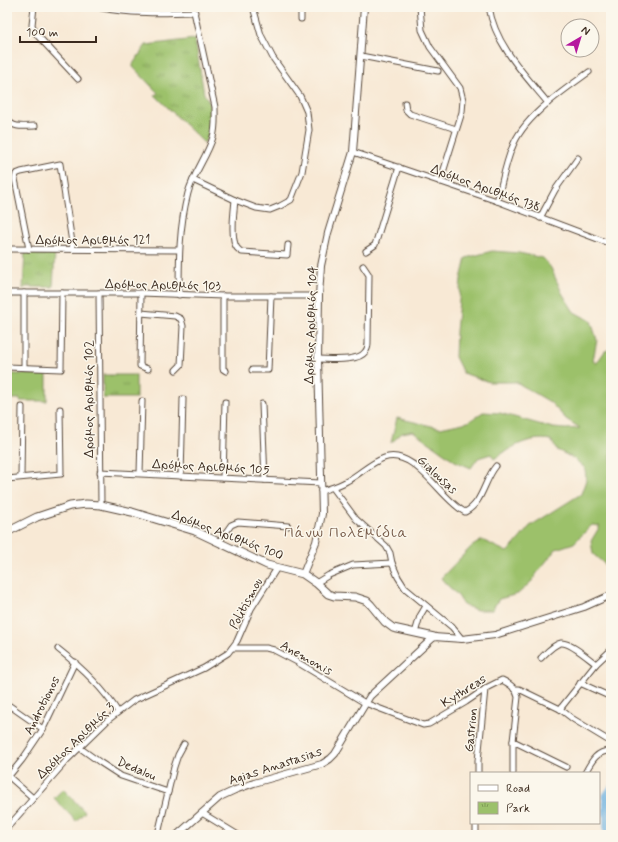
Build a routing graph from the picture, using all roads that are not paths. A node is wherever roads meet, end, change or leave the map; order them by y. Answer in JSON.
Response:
{"nodes":[{"id":1,"x":34,"y":7,"type":"edge"},
{"id":2,"x":96,"y":7,"type":"edge"},
{"id":3,"x":253,"y":7,"type":"edge"},
{"id":4,"x":301,"y":7,"type":"edge"},
{"id":5,"x":364,"y":7,"type":"edge"},
{"id":6,"x":420,"y":7,"type":"edge"},
{"id":7,"x":489,"y":7,"type":"edge"},
{"id":8,"x":137,"y":10,"type":"edge"},
{"id":9,"x":194,"y":10,"type":"edge"},
{"id":10,"x":301,"y":19,"type":"dead end"},
{"id":11,"x":361,"y":56,"type":"junction"},
{"id":12,"x":438,"y":72,"type":"dead end"},
{"id":13,"x":589,"y":72,"type":"dead end"},
{"id":14,"x":78,"y":79,"type":"dead end"},
{"id":15,"x":405,"y":103,"type":"dead end"},
{"id":16,"x":548,"y":103,"type":"junction"},
{"id":17,"x":7,"y":119,"type":"edge"},
{"id":18,"x":35,"y":126,"type":"dead end"},
{"id":19,"x":456,"y":129,"type":"junction"},
{"id":20,"x":353,"y":152,"type":"junction"},
{"id":21,"x":578,"y":158,"type":"dead end"},
{"id":22,"x":399,"y":167,"type":"junction"},
{"id":23,"x":193,"y":180,"type":"junction"},
{"id":24,"x":440,"y":182,"type":"junction"},
{"id":25,"x":235,"y":200,"type":"junction"},
{"id":26,"x":497,"y":201,"type":"junction"},
{"id":27,"x":540,"y":218,"type":"junction"},
{"id":28,"x":611,"y":244,"type":"edge"},
{"id":29,"x":288,"y":245,"type":"dead end"},
{"id":30,"x":7,"y":249,"type":"edge"},
{"id":31,"x":29,"y":249,"type":"junction"},
{"id":32,"x":73,"y":249,"type":"junction"},
{"id":33,"x":179,"y":250,"type":"junction"},
{"id":34,"x":366,"y":251,"type":"dead end"},
{"id":35,"x":363,"y":266,"type":"dead end"},
{"id":36,"x":62,"y":292,"type":"junction"},
{"id":37,"x":7,"y":293,"type":"edge"},
{"id":38,"x":24,"y":293,"type":"junction"},
{"id":39,"x":98,"y":293,"type":"junction"},
{"id":40,"x":141,"y":293,"type":"junction"},
{"id":41,"x":179,"y":294,"type":"junction"},
{"id":42,"x":223,"y":296,"type":"junction"},
{"id":43,"x":271,"y":296,"type":"junction"},
{"id":44,"x":319,"y":296,"type":"junction"},
{"id":45,"x":141,"y":313,"type":"junction"},
{"id":46,"x":318,"y":359,"type":"junction"},
{"id":47,"x":7,"y":367,"type":"edge"},
{"id":48,"x":24,"y":367,"type":"junction"},
{"id":49,"x":148,"y":369,"type":"dead end"},
{"id":50,"x":176,"y":370,"type":"dead end"},
{"id":51,"x":252,"y":370,"type":"dead end"},
{"id":52,"x":226,"y":371,"type":"dead end"},
{"id":53,"x":183,"y":400,"type":"dead end"},
{"id":54,"x":142,"y":401,"type":"dead end"},
{"id":55,"x":224,"y":402,"type":"dead end"},
{"id":56,"x":262,"y":404,"type":"dead end"},
{"id":57,"x":22,"y":407,"type":"dead end"},
{"id":58,"x":60,"y":409,"type":"dead end"},
{"id":59,"x":496,"y":466,"type":"dead end"},
{"id":60,"x":100,"y":472,"type":"junction"},
{"id":61,"x":140,"y":473,"type":"junction"},
{"id":62,"x":181,"y":476,"type":"junction"},
{"id":63,"x":21,"y":478,"type":"junction"},
{"id":64,"x":223,"y":478,"type":"junction"},
{"id":65,"x":7,"y":479,"type":"edge"},
{"id":66,"x":265,"y":480,"type":"junction"},
{"id":67,"x":321,"y":483,"type":"junction"},
{"id":68,"x":333,"y":488,"type":"junction"},
{"id":69,"x":321,"y":490,"type":"junction"},
{"id":70,"x":101,"y":505,"type":"junction"},
{"id":71,"x":288,"y":526,"type":"dead end"},
{"id":72,"x":7,"y":532,"type":"edge"},
{"id":73,"x":219,"y":542,"type":"junction"},
{"id":74,"x":392,"y":563,"type":"junction"},
{"id":75,"x":277,"y":568,"type":"junction"},
{"id":76,"x":303,"y":574,"type":"junction"},
{"id":77,"x":316,"y":583,"type":"junction"},
{"id":78,"x":611,"y":595,"type":"edge"},
{"id":79,"x":426,"y":606,"type":"junction"},
{"id":80,"x":415,"y":633,"type":"junction"},
{"id":81,"x":434,"y":637,"type":"junction"},
{"id":82,"x":462,"y":639,"type":"junction"},
{"id":83,"x":232,"y":648,"type":"junction"},
{"id":84,"x":58,"y":649,"type":"dead end"},
{"id":85,"x":611,"y":650,"type":"edge"},
{"id":86,"x":541,"y":658,"type":"dead end"},
{"id":87,"x":75,"y":662,"type":"junction"},
{"id":88,"x":596,"y":664,"type":"junction"},
{"id":89,"x":580,"y":683,"type":"junction"},
{"id":90,"x":484,"y":689,"type":"junction"},
{"id":91,"x":514,"y":689,"type":"junction"},
{"id":92,"x":611,"y":697,"type":"edge"},
{"id":93,"x":365,"y":703,"type":"junction"},
{"id":94,"x":10,"y":706,"type":"dead end"},
{"id":95,"x":560,"y":709,"type":"junction"},
{"id":96,"x":118,"y":712,"type":"junction"},
{"id":97,"x":43,"y":729,"type":"junction"},
{"id":98,"x":514,"y":741,"type":"junction"},
{"id":99,"x":611,"y":742,"type":"edge"},
{"id":100,"x":184,"y":744,"type":"dead end"},
{"id":101,"x":80,"y":748,"type":"junction"},
{"id":102,"x":611,"y":751,"type":"edge"},
{"id":103,"x":566,"y":767,"type":"dead end"},
{"id":104,"x":478,"y":772,"type":"edge"},
{"id":105,"x":513,"y":772,"type":"edge"},
{"id":106,"x":586,"y":772,"type":"edge"},
{"id":107,"x":8,"y":776,"type":"edge"},
{"id":108,"x":168,"y":792,"type":"junction"},
{"id":109,"x":33,"y":798,"type":"junction"},
{"id":110,"x":202,"y":813,"type":"junction"},
{"id":111,"x":476,"y":824,"type":"edge"},
{"id":112,"x":7,"y":828,"type":"edge"},
{"id":113,"x":159,"y":835,"type":"edge"},
{"id":114,"x":177,"y":835,"type":"edge"},
{"id":115,"x":238,"y":835,"type":"edge"},
{"id":116,"x":476,"y":835,"type":"edge"}],
"edges":[{"from":1,"to":14,"type":"street"},
{"from":2,"to":8,"type":"street"},
{"from":3,"to":25,"type":"street"},
{"from":4,"to":10,"type":"street"},
{"from":5,"to":11,"type":"street","name":"Δρόμος Αριθμός 104"},
{"from":6,"to":19,"type":"street"},
{"from":7,"to":16,"type":"street"},
{"from":8,"to":9,"type":"street"},
{"from":9,"to":23,"type":"street"},
{"from":11,"to":12,"type":"street"},
{"from":11,"to":20,"type":"street","name":"Δρόμος Αριθμός 104"},
{"from":13,"to":16,"type":"street"},
{"from":15,"to":19,"type":"street"},
{"from":16,"to":26,"type":"street"},
{"from":17,"to":18,"type":"street"},
{"from":19,"to":24,"type":"street"},
{"from":20,"to":22,"type":"street","name":"Δρόμος Αριθμός 138"},
{"from":20,"to":44,"type":"street","name":"Δρόμος Αριθμός 104"},
{"from":21,"to":27,"type":"street"},
{"from":22,"to":24,"type":"street","name":"Δρόμος Αριθμός 138"},
{"from":22,"to":34,"type":"street"},
{"from":23,"to":25,"type":"street"},
{"from":23,"to":33,"type":"street"},
{"from":24,"to":26,"type":"street","name":"Δρόμος Αριθμός 138"},
{"from":25,"to":29,"type":"street"},
{"from":26,"to":27,"type":"street","name":"Δρόμος Αριθμός 138"},
{"from":27,"to":28,"type":"street","name":"Δρόμος Αριθμός 138"},
{"from":30,"to":31,"type":"street","name":"Δρόμος Αριθμός 121"},
{"from":31,"to":32,"type":"street","name":"Δρόμος Αριθμός 121"},
{"from":31,"to":32,"type":"street"},
{"from":32,"to":33,"type":"street","name":"Δρόμος Αριθμός 121"},
{"from":33,"to":41,"type":"street"},
{"from":35,"to":46,"type":"street"},
{"from":36,"to":38,"type":"street","name":"Δρόμος Αριθμός 103"},
{"from":36,"to":39,"type":"street","name":"Δρόμος Αριθμός 103"},
{"from":36,"to":48,"type":"street"},
{"from":37,"to":38,"type":"street","name":"Δρόμος Αριθμός 103"},
{"from":38,"to":48,"type":"street"},
{"from":39,"to":40,"type":"street","name":"Δρόμος Αριθμός 103"},
{"from":39,"to":60,"type":"street","name":"Δρόμος Αριθμός 102"},
{"from":40,"to":41,"type":"street","name":"Δρόμος Αριθμός 103"},
{"from":40,"to":45,"type":"street"},
{"from":41,"to":42,"type":"street","name":"Δρόμος Αριθμός 103"},
{"from":42,"to":43,"type":"street","name":"Δρόμος Αριθμός 103"},
{"from":42,"to":52,"type":"street"},
{"from":43,"to":44,"type":"street","name":"Δρόμος Αριθμός 103"},
{"from":43,"to":51,"type":"street"},
{"from":44,"to":46,"type":"street","name":"Δρόμος Αριθμός 104"},
{"from":45,"to":49,"type":"street"},
{"from":45,"to":50,"type":"street"},
{"from":46,"to":67,"type":"street","name":"Δρόμος Αριθμός 104"},
{"from":47,"to":48,"type":"street"},
{"from":53,"to":62,"type":"street"},
{"from":54,"to":61,"type":"street"},
{"from":55,"to":64,"type":"street"},
{"from":56,"to":66,"type":"street"},
{"from":57,"to":63,"type":"street"},
{"from":58,"to":63,"type":"street"},
{"from":59,"to":68,"type":"street","name":"Gialousas"},
{"from":60,"to":61,"type":"street","name":"Δρόμος Αριθμός 105"},
{"from":60,"to":70,"type":"street","name":"Δρόμος Αριθμός 102"},
{"from":61,"to":62,"type":"street","name":"Δρόμος Αριθμός 105"},
{"from":62,"to":64,"type":"street","name":"Δρόμος Αριθμός 105"},
{"from":63,"to":65,"type":"street"},
{"from":64,"to":66,"type":"street","name":"Δρόμος Αριθμός 105"},
{"from":66,"to":67,"type":"street","name":"Δρόμος Αριθμός 105"},
{"from":67,"to":69,"type":"street","name":"Δρόμος Αριθμός 104"},
{"from":68,"to":69,"type":"street","name":"Gialousas"},
{"from":68,"to":74,"type":"street"},
{"from":69,"to":76,"type":"street","name":"Δρόμος Αριθμός 104"},
{"from":70,"to":72,"type":"main road","name":"Δρόμος Αριθμός 100"},
{"from":70,"to":73,"type":"main road","name":"Δρόμος Αριθμός 100"},
{"from":71,"to":73,"type":"street"},
{"from":73,"to":75,"type":"main road","name":"Δρόμος Αριθμός 100"},
{"from":74,"to":77,"type":"street"},
{"from":74,"to":79,"type":"street"},
{"from":75,"to":76,"type":"main road","name":"Δρόμος Αριθμός 100"},
{"from":75,"to":83,"type":"street","name":"Politismou"},
{"from":76,"to":77,"type":"main road"},
{"from":77,"to":80,"type":"main road"},
{"from":78,"to":82,"type":"street"},
{"from":79,"to":80,"type":"street"},
{"from":79,"to":82,"type":"street"},
{"from":80,"to":81,"type":"main road"},
{"from":81,"to":82,"type":"street"},
{"from":81,"to":93,"type":"street","name":"Agias Anastasias"},
{"from":83,"to":93,"type":"street","name":"Anemonis"},
{"from":83,"to":96,"type":"street","name":"Δρόμος Αριθμός 3"},
{"from":84,"to":87,"type":"street"},
{"from":85,"to":88,"type":"street"},
{"from":86,"to":88,"type":"street"},
{"from":87,"to":96,"type":"street"},
{"from":87,"to":97,"type":"street","name":"Androtionos"},
{"from":88,"to":89,"type":"street"},
{"from":89,"to":92,"type":"street"},
{"from":89,"to":95,"type":"street"},
{"from":90,"to":91,"type":"street","name":"Kythreas"},
{"from":90,"to":93,"type":"street","name":"Kythreas"},
{"from":90,"to":104,"type":"street","name":"Gastrion"},
{"from":91,"to":95,"type":"street"},
{"from":91,"to":98,"type":"street"},
{"from":93,"to":110,"type":"street","name":"Agias Anastasias"},
{"from":94,"to":97,"type":"street"},
{"from":95,"to":99,"type":"street"},
{"from":96,"to":101,"type":"street","name":"Δρόμος Αριθμός 3"},
{"from":97,"to":107,"type":"street","name":"Androtionos"},
{"from":98,"to":103,"type":"street"},
{"from":98,"to":105,"type":"street"},
{"from":100,"to":108,"type":"street"},
{"from":101,"to":108,"type":"street","name":"Dedalou"},
{"from":101,"to":109,"type":"street","name":"Δρόμος Αριθμός 3"},
{"from":102,"to":106,"type":"street"},
{"from":107,"to":109,"type":"street"},
{"from":108,"to":113,"type":"street"},
{"from":109,"to":112,"type":"street","name":"Δρόμος Αριθμός 3"},
{"from":110,"to":114,"type":"street","name":"Agias Anastasias"},
{"from":110,"to":115,"type":"street"},
{"from":111,"to":116,"type":"street"}]}
